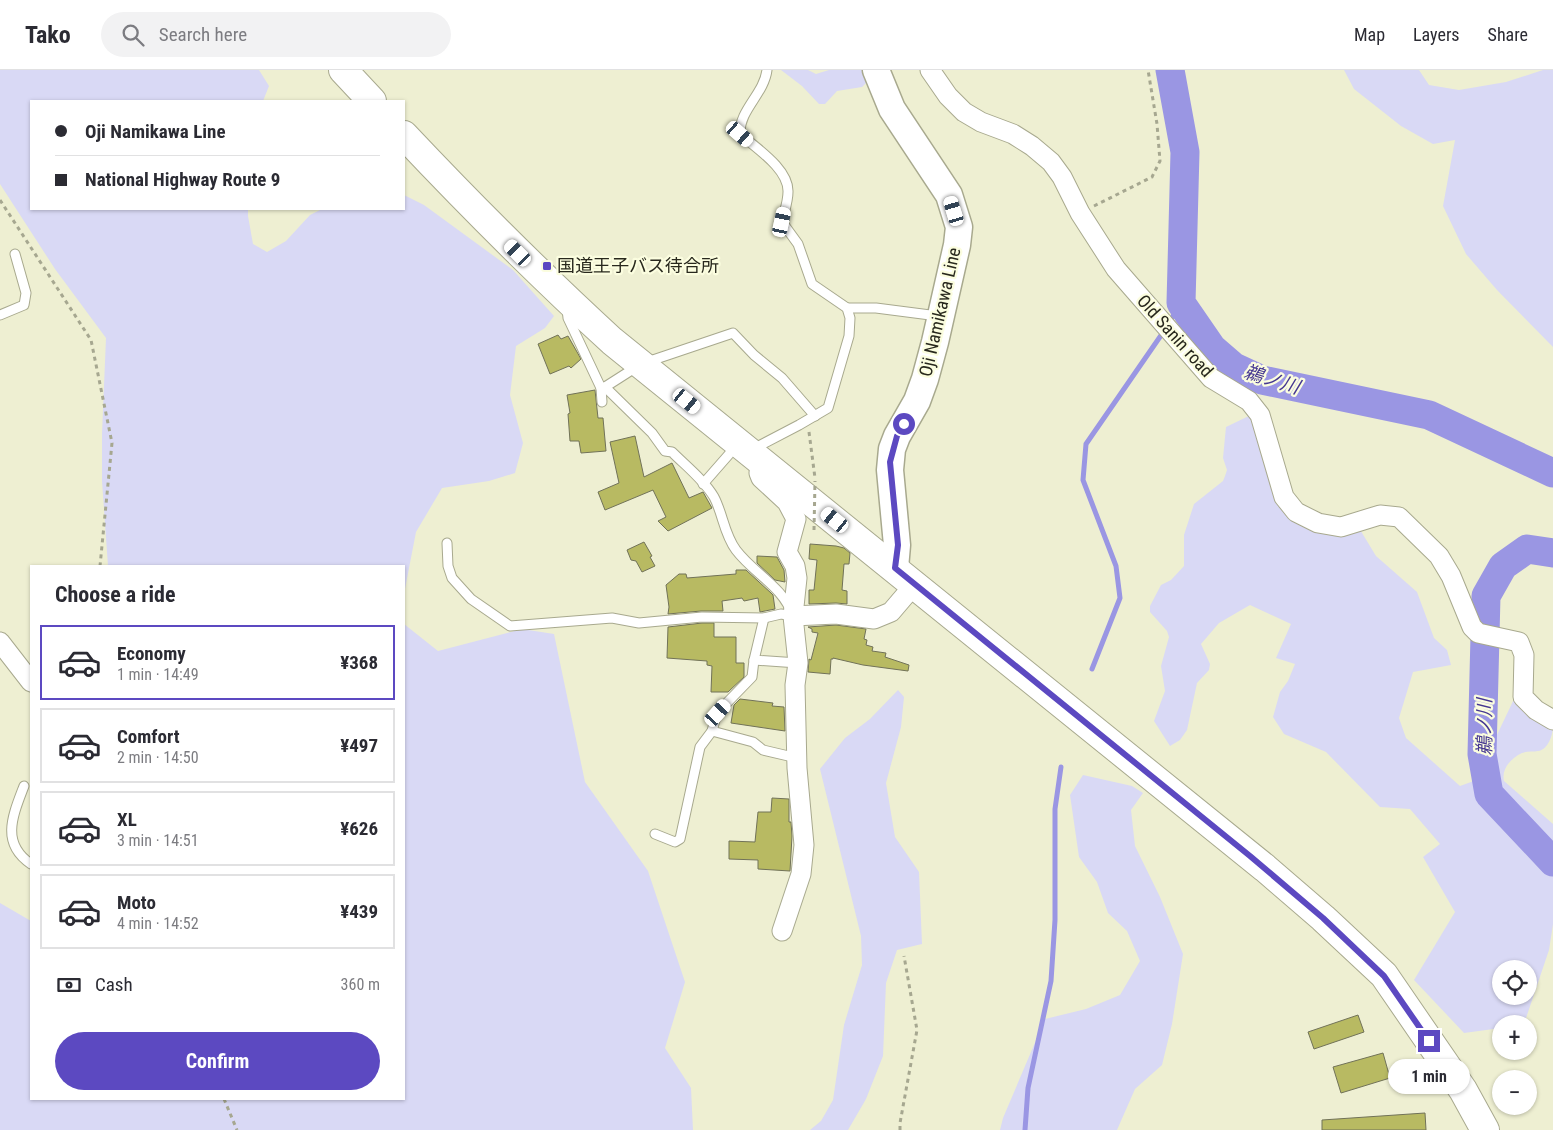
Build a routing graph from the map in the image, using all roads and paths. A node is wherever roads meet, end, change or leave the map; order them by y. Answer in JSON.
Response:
{"nodes":[{"id":1,"x":343,"y":70,"type":"edge"},
{"id":2,"x":767,"y":70,"type":"edge"},
{"id":3,"x":876,"y":70,"type":"edge"},
{"id":4,"x":930,"y":70,"type":"edge"},
{"id":5,"x":1148,"y":70,"type":"edge"},
{"id":6,"x":371,"y":100,"type":"edge"},
{"id":7,"x":405,"y":136,"type":"edge"},
{"id":8,"x":0,"y":200,"type":"edge"},
{"id":9,"x":1080,"y":213,"type":"junction"},
{"id":10,"x":15,"y":254,"type":"dead end"},
{"id":11,"x":566,"y":299,"type":"junction"},
{"id":12,"x":847,"y":308,"type":"junction"},
{"id":13,"x":0,"y":315,"type":"edge"},
{"id":14,"x":941,"y":316,"type":"junction"},
{"id":15,"x":641,"y":364,"type":"junction"},
{"id":16,"x":603,"y":387,"type":"junction"},
{"id":17,"x":602,"y":402,"type":"dead end"},
{"id":18,"x":815,"y":416,"type":"junction"},
{"id":19,"x":809,"y":429,"type":"dead end"},
{"id":20,"x":755,"y":455,"type":"junction"},
{"id":21,"x":703,"y":484,"type":"junction"},
{"id":22,"x":814,"y":530,"type":"dead end"},
{"id":23,"x":447,"y":543,"type":"dead end"},
{"id":24,"x":100,"y":565,"type":"edge"},
{"id":25,"x":905,"y":577,"type":"junction"},
{"id":26,"x":793,"y":616,"type":"junction"},
{"id":27,"x":764,"y":618,"type":"junction"},
{"id":28,"x":0,"y":642,"type":"edge"},
{"id":29,"x":754,"y":660,"type":"junction"},
{"id":30,"x":798,"y":663,"type":"junction"},
{"id":31,"x":30,"y":681,"type":"edge"},
{"id":32,"x":1553,"y":720,"type":"edge"},
{"id":33,"x":712,"y":731,"type":"junction"},
{"id":34,"x":797,"y":758,"type":"junction"},
{"id":35,"x":24,"y":786,"type":"dead end"},
{"id":36,"x":655,"y":834,"type":"dead end"},
{"id":37,"x":30,"y":863,"type":"edge"},
{"id":38,"x":782,"y":931,"type":"dead end"},
{"id":39,"x":904,"y":956,"type":"dead end"},
{"id":40,"x":224,"y":1100,"type":"edge"},
{"id":41,"x":237,"y":1130,"type":"edge"},
{"id":42,"x":900,"y":1130,"type":"edge"},
{"id":43,"x":1485,"y":1130,"type":"edge"}],
"edges":[{"from":1,"to":6,"type":"highway"},
{"from":2,"to":12,"type":"lane"},
{"from":3,"to":14,"type":"main road","name":"Oji Namikawa Line"},
{"from":4,"to":9,"type":"street","name":"Old Sanin road"},
{"from":5,"to":9,"type":"path"},
{"from":7,"to":11,"type":"highway"},
{"from":8,"to":24,"type":"path"},
{"from":9,"to":32,"type":"street","name":"Old Sanin road"},
{"from":10,"to":13,"type":"lane"},
{"from":11,"to":15,"type":"highway"},
{"from":11,"to":16,"type":"lane"},
{"from":12,"to":14,"type":"lane"},
{"from":12,"to":18,"type":"lane"},
{"from":14,"to":25,"type":"main road","name":"Oji Namikawa Line"},
{"from":15,"to":16,"type":"lane"},
{"from":15,"to":18,"type":"lane"},
{"from":15,"to":20,"type":"highway"},
{"from":16,"to":17,"type":"lane"},
{"from":16,"to":21,"type":"lane"},
{"from":18,"to":20,"type":"lane"},
{"from":19,"to":22,"type":"path","bridge":true},
{"from":20,"to":21,"type":"lane"},
{"from":20,"to":25,"type":"highway"},
{"from":20,"to":26,"type":"street"},
{"from":21,"to":26,"type":"lane"},
{"from":23,"to":27,"type":"lane"},
{"from":25,"to":26,"type":"street"},
{"from":25,"to":43,"type":"highway"},
{"from":26,"to":27,"type":"lane"},
{"from":26,"to":30,"type":"street"},
{"from":27,"to":29,"type":"lane"},
{"from":28,"to":31,"type":"street"},
{"from":29,"to":30,"type":"lane"},
{"from":29,"to":33,"type":"lane"},
{"from":30,"to":34,"type":"street"},
{"from":33,"to":34,"type":"lane"},
{"from":33,"to":36,"type":"lane"},
{"from":34,"to":38,"type":"street"},
{"from":35,"to":37,"type":"lane"},
{"from":39,"to":42,"type":"path"},
{"from":40,"to":41,"type":"path"}]}
